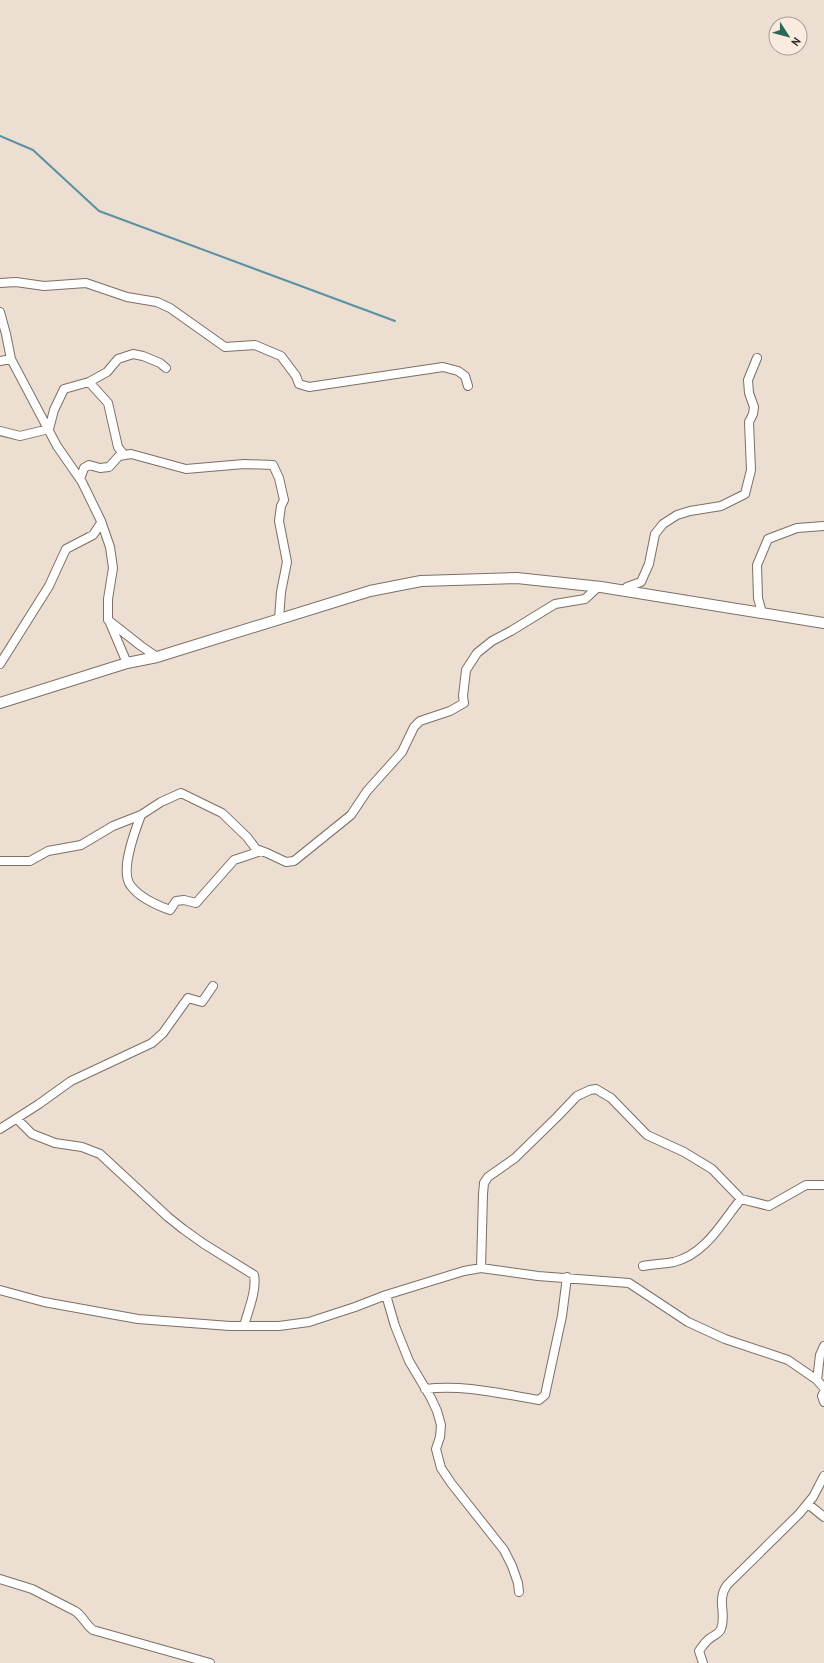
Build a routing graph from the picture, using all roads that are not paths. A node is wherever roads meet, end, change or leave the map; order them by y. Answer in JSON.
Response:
{"nodes":[{"id":1,"x":0,"y":283,"type":"edge"},
{"id":2,"x":0,"y":312,"type":"edge"},
{"id":3,"x":757,"y":358,"type":"dead end"},
{"id":4,"x":11,"y":359,"type":"junction"},
{"id":5,"x":0,"y":361,"type":"edge"},
{"id":6,"x":166,"y":368,"type":"dead end"},
{"id":7,"x":89,"y":382,"type":"junction"},
{"id":8,"x":468,"y":386,"type":"dead end"},
{"id":9,"x":49,"y":429,"type":"junction"},
{"id":10,"x":0,"y":431,"type":"edge"},
{"id":11,"x":124,"y":455,"type":"junction"},
{"id":12,"x":80,"y":479,"type":"junction"},
{"id":13,"x":101,"y":523,"type":"junction"},
{"id":14,"x":824,"y":526,"type":"edge"},
{"id":15,"x":598,"y":587,"type":"junction"},
{"id":16,"x":623,"y":591,"type":"junction"},
{"id":17,"x":762,"y":613,"type":"junction"},
{"id":18,"x":279,"y":619,"type":"junction"},
{"id":19,"x":108,"y":620,"type":"junction"},
{"id":20,"x":824,"y":623,"type":"edge"},
{"id":21,"x":156,"y":657,"type":"junction"},
{"id":22,"x":127,"y":663,"type":"junction"},
{"id":23,"x":0,"y":664,"type":"edge"},
{"id":24,"x":0,"y":703,"type":"edge"},
{"id":25,"x":140,"y":815,"type":"junction"},
{"id":26,"x":261,"y":851,"type":"junction"},
{"id":27,"x":0,"y":860,"type":"edge"},
{"id":28,"x":213,"y":986,"type":"dead end"},
{"id":29,"x":17,"y":1119,"type":"junction"},
{"id":30,"x":0,"y":1129,"type":"edge"},
{"id":31,"x":824,"y":1185,"type":"edge"},
{"id":32,"x":741,"y":1198,"type":"junction"},
{"id":33,"x":643,"y":1266,"type":"dead end"},
{"id":34,"x":481,"y":1268,"type":"junction"},
{"id":35,"x":567,"y":1278,"type":"junction"},
{"id":36,"x":0,"y":1290,"type":"edge"},
{"id":37,"x":386,"y":1294,"type":"junction"},
{"id":38,"x":244,"y":1326,"type":"junction"},
{"id":39,"x":824,"y":1346,"type":"edge"},
{"id":40,"x":817,"y":1380,"type":"junction"},
{"id":41,"x":824,"y":1388,"type":"edge"},
{"id":42,"x":425,"y":1389,"type":"junction"},
{"id":43,"x":824,"y":1392,"type":"edge"},
{"id":44,"x":824,"y":1402,"type":"edge"},
{"id":45,"x":824,"y":1476,"type":"edge"},
{"id":46,"x":808,"y":1504,"type":"junction"},
{"id":47,"x":824,"y":1517,"type":"edge"},
{"id":48,"x":0,"y":1579,"type":"edge"},
{"id":49,"x":519,"y":1592,"type":"dead end"},
{"id":50,"x":210,"y":1663,"type":"edge"},
{"id":51,"x":703,"y":1663,"type":"edge"}],
"edges":[{"from":1,"to":8,"type":"street"},
{"from":2,"to":4,"type":"street"},
{"from":3,"to":16,"type":"street"},
{"from":4,"to":5,"type":"street"},
{"from":4,"to":9,"type":"street"},
{"from":6,"to":7,"type":"street"},
{"from":7,"to":9,"type":"street"},
{"from":7,"to":11,"type":"street"},
{"from":9,"to":10,"type":"street"},
{"from":9,"to":12,"type":"street"},
{"from":11,"to":12,"type":"street"},
{"from":11,"to":18,"type":"street"},
{"from":12,"to":13,"type":"street"},
{"from":13,"to":19,"type":"street"},
{"from":13,"to":23,"type":"street"},
{"from":14,"to":17,"type":"street"},
{"from":15,"to":16,"type":"street"},
{"from":15,"to":18,"type":"street"},
{"from":15,"to":26,"type":"street"},
{"from":16,"to":17,"type":"street"},
{"from":17,"to":20,"type":"street"},
{"from":18,"to":21,"type":"street"},
{"from":19,"to":21,"type":"street"},
{"from":19,"to":22,"type":"street"},
{"from":21,"to":22,"type":"street"},
{"from":22,"to":24,"type":"street"},
{"from":25,"to":26,"type":"street"},
{"from":25,"to":26,"type":"street"},
{"from":25,"to":27,"type":"street"},
{"from":28,"to":29,"type":"street"},
{"from":29,"to":30,"type":"street"},
{"from":29,"to":38,"type":"street"},
{"from":31,"to":32,"type":"street"},
{"from":32,"to":33,"type":"street"},
{"from":32,"to":34,"type":"street"},
{"from":34,"to":35,"type":"street"},
{"from":34,"to":37,"type":"street"},
{"from":35,"to":40,"type":"street"},
{"from":35,"to":42,"type":"street"},
{"from":36,"to":38,"type":"street"},
{"from":37,"to":38,"type":"street"},
{"from":37,"to":42,"type":"street"},
{"from":39,"to":40,"type":"street"},
{"from":40,"to":41,"type":"street"},
{"from":42,"to":49,"type":"street"},
{"from":43,"to":44,"type":"street"},
{"from":45,"to":46,"type":"street"},
{"from":46,"to":47,"type":"street"},
{"from":46,"to":51,"type":"street"},
{"from":48,"to":50,"type":"street"}]}
